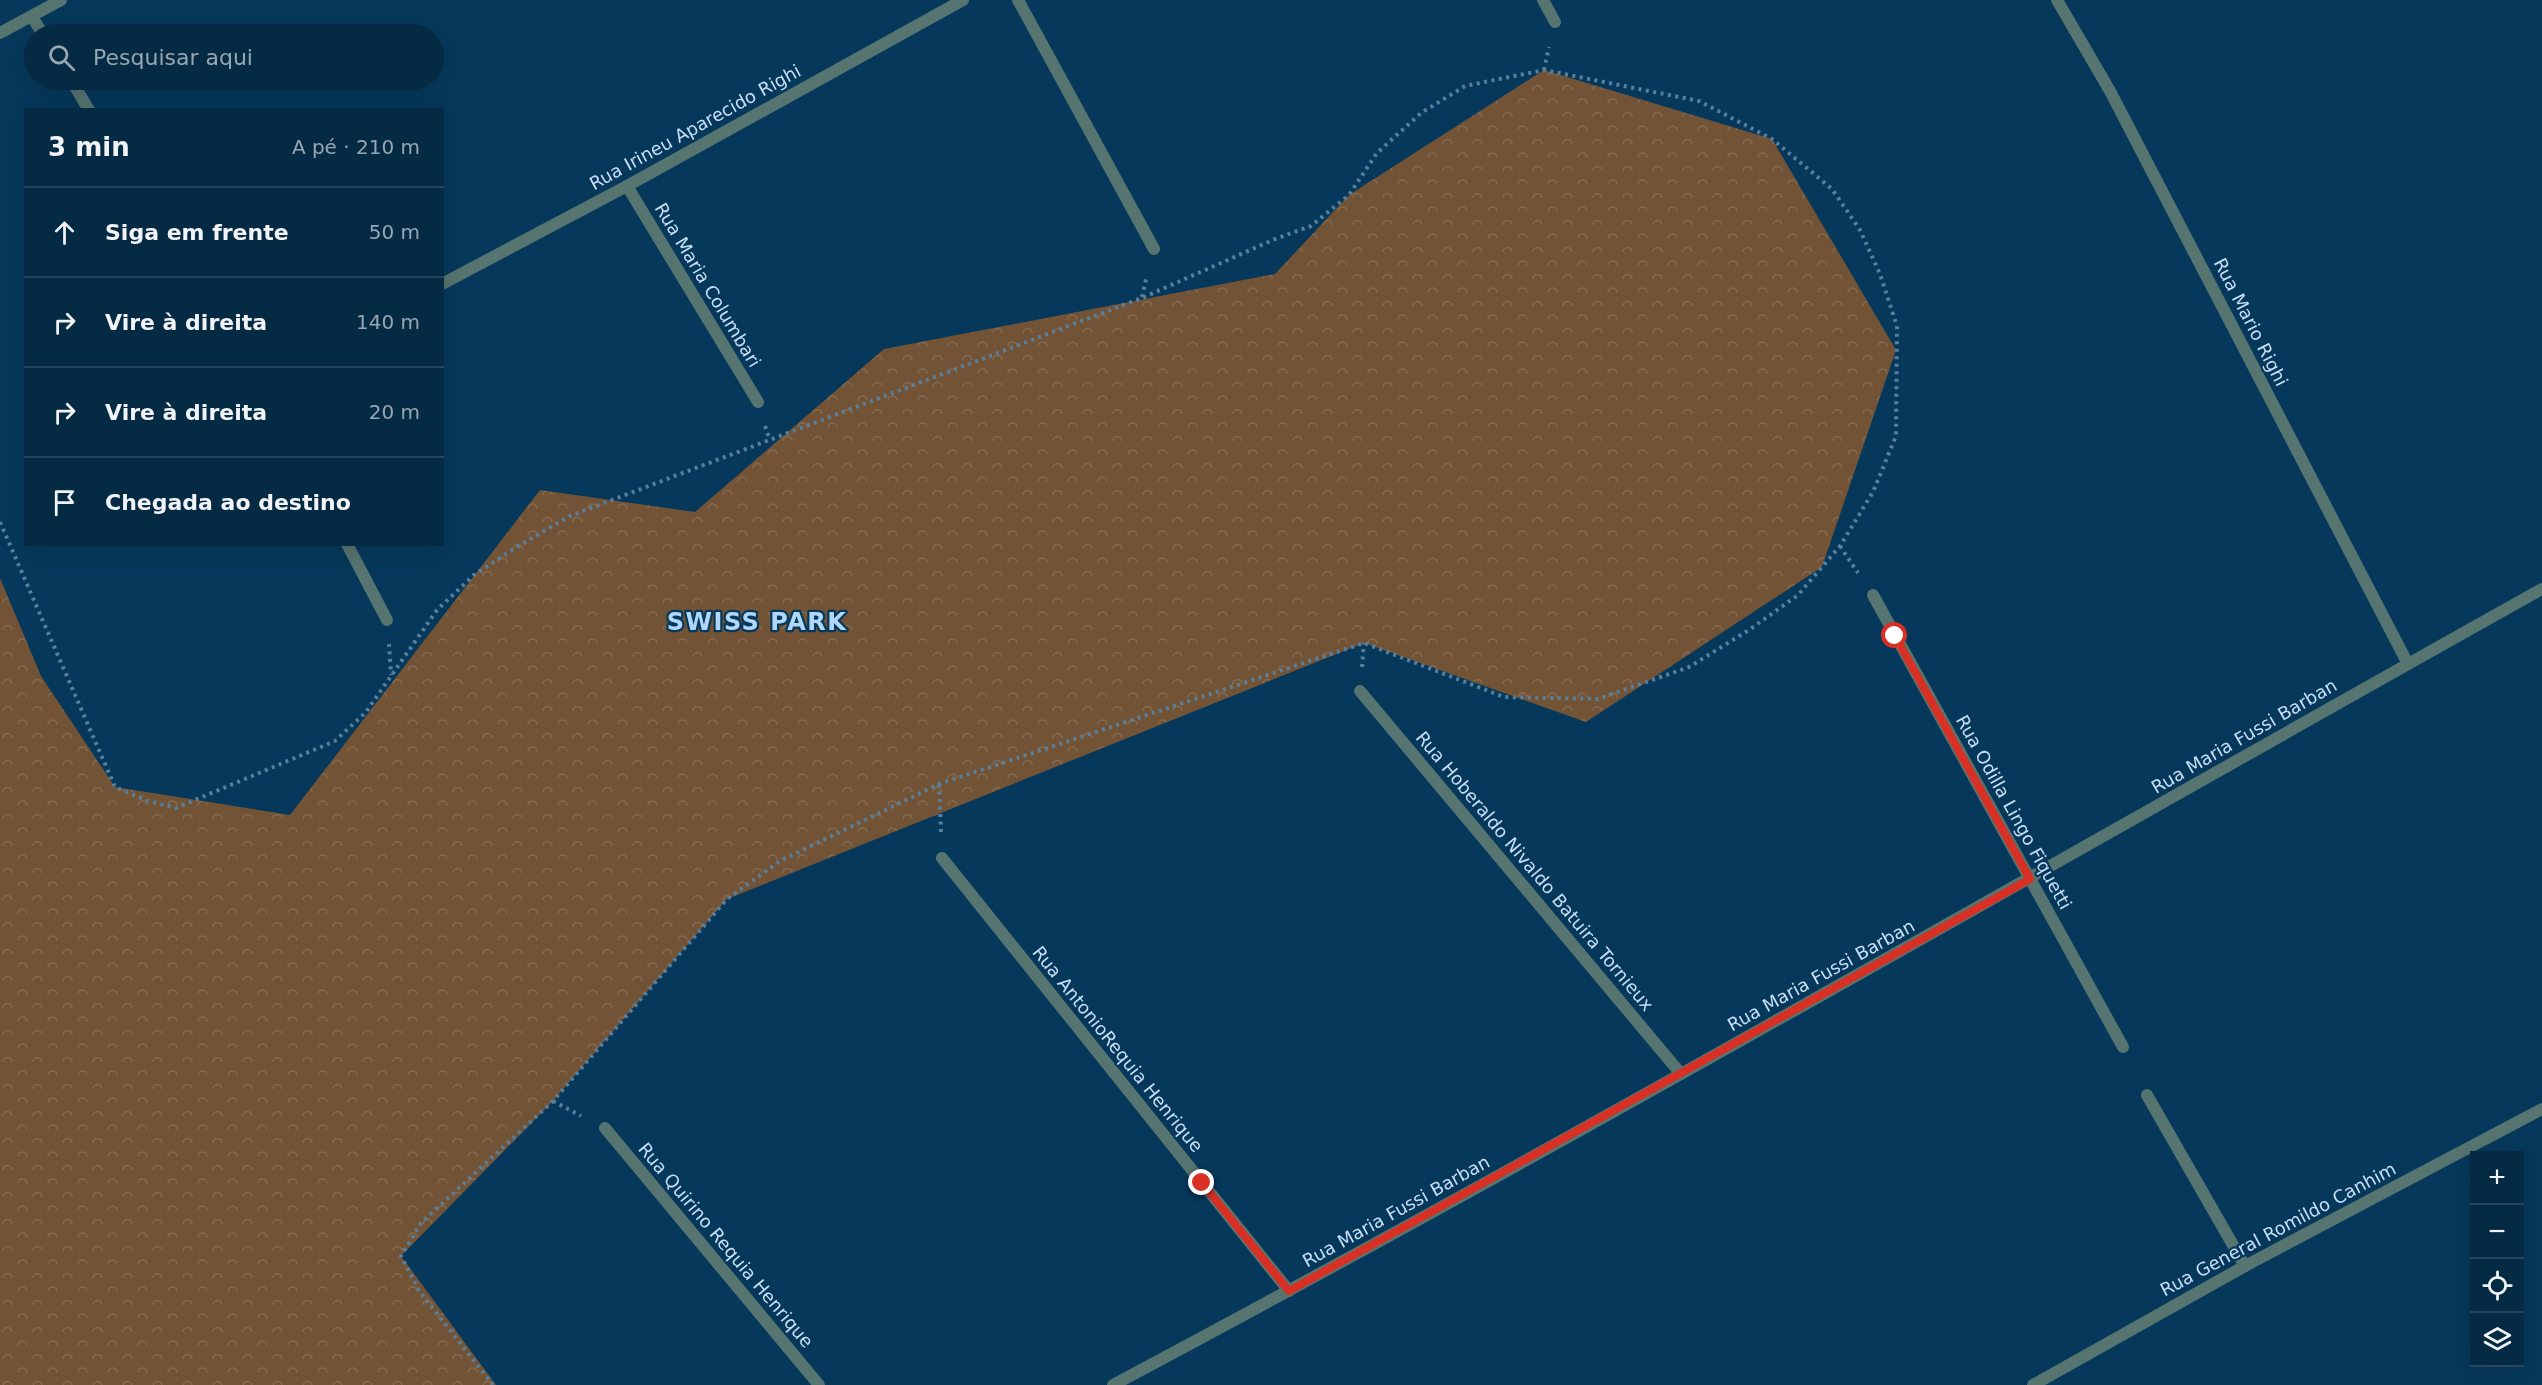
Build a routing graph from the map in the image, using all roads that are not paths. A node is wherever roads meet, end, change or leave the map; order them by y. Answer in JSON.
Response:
{"nodes":[{"id":1,"x":61,"y":0,"type":"edge"},
{"id":2,"x":963,"y":0,"type":"edge"},
{"id":3,"x":1018,"y":0,"type":"edge"},
{"id":4,"x":1543,"y":0,"type":"edge"},
{"id":5,"x":2057,"y":0,"type":"edge"},
{"id":6,"x":32,"y":16,"type":"junction"},
{"id":7,"x":1555,"y":22,"type":"dead end"},
{"id":8,"x":37,"y":24,"type":"edge"},
{"id":9,"x":0,"y":33,"type":"edge"},
{"id":10,"x":77,"y":90,"type":"edge"},
{"id":11,"x":88,"y":108,"type":"edge"},
{"id":12,"x":627,"y":186,"type":"junction"},
{"id":13,"x":1154,"y":249,"type":"dead end"},
{"id":14,"x":444,"y":283,"type":"edge"},
{"id":15,"x":758,"y":402,"type":"dead end"},
{"id":16,"x":348,"y":546,"type":"edge"},
{"id":17,"x":2542,"y":589,"type":"edge"},
{"id":18,"x":1873,"y":595,"type":"road end"},
{"id":19,"x":387,"y":620,"type":"dead end"},
{"id":20,"x":2408,"y":664,"type":"junction"},
{"id":21,"x":1360,"y":691,"type":"dead end"},
{"id":22,"x":942,"y":858,"type":"road end"},
{"id":23,"x":2030,"y":879,"type":"junction"},
{"id":24,"x":2123,"y":1047,"type":"dead end"},
{"id":25,"x":1681,"y":1074,"type":"junction"},
{"id":26,"x":2147,"y":1095,"type":"dead end"},
{"id":27,"x":2542,"y":1109,"type":"edge"},
{"id":28,"x":605,"y":1128,"type":"road end"},
{"id":29,"x":2245,"y":1266,"type":"junction"},
{"id":30,"x":1289,"y":1291,"type":"junction"},
{"id":31,"x":819,"y":1385,"type":"edge"},
{"id":32,"x":1113,"y":1385,"type":"edge"},
{"id":33,"x":2033,"y":1385,"type":"edge"}],
"edges":[{"from":1,"to":6,"type":"street"},
{"from":2,"to":12,"type":"street","name":"Rua Irineu Aparecido Righi"},
{"from":3,"to":13,"type":"street"},
{"from":4,"to":7,"type":"street"},
{"from":5,"to":20,"type":"street","name":"Rua Mario Righi"},
{"from":6,"to":8,"type":"street"},
{"from":6,"to":9,"type":"street"},
{"from":10,"to":11,"type":"street"},
{"from":12,"to":14,"type":"street","name":"Rua Irineu Aparecido Righi"},
{"from":12,"to":15,"type":"street","name":"Rua Maria Columbari"},
{"from":16,"to":19,"type":"street"},
{"from":17,"to":20,"type":"street","name":"Rua Maria Fussi Barban"},
{"from":18,"to":23,"type":"street","name":"Rua Odilla Lingo Fiquetti"},
{"from":20,"to":23,"type":"street","name":"Rua Maria Fussi Barban"},
{"from":21,"to":25,"type":"street","name":"Rua Hoberaldo Nivaldo Batuira Tornieux"},
{"from":22,"to":30,"type":"street","name":"Rua AntonioRequia Henrique"},
{"from":23,"to":24,"type":"street","name":"Rua Odilla Lingo Fiquetti"},
{"from":23,"to":25,"type":"street","name":"Rua Maria Fussi Barban"},
{"from":25,"to":30,"type":"street","name":"Rua Maria Fussi Barban"},
{"from":26,"to":29,"type":"street"},
{"from":27,"to":29,"type":"street","name":"Rua General Romildo Canhim"},
{"from":28,"to":31,"type":"street","name":"Rua Quirino Requia Henrique"},
{"from":29,"to":33,"type":"street","name":"Rua General Romildo Canhim"},
{"from":30,"to":32,"type":"street","name":"Rua Maria Fussi Barban"}]}
